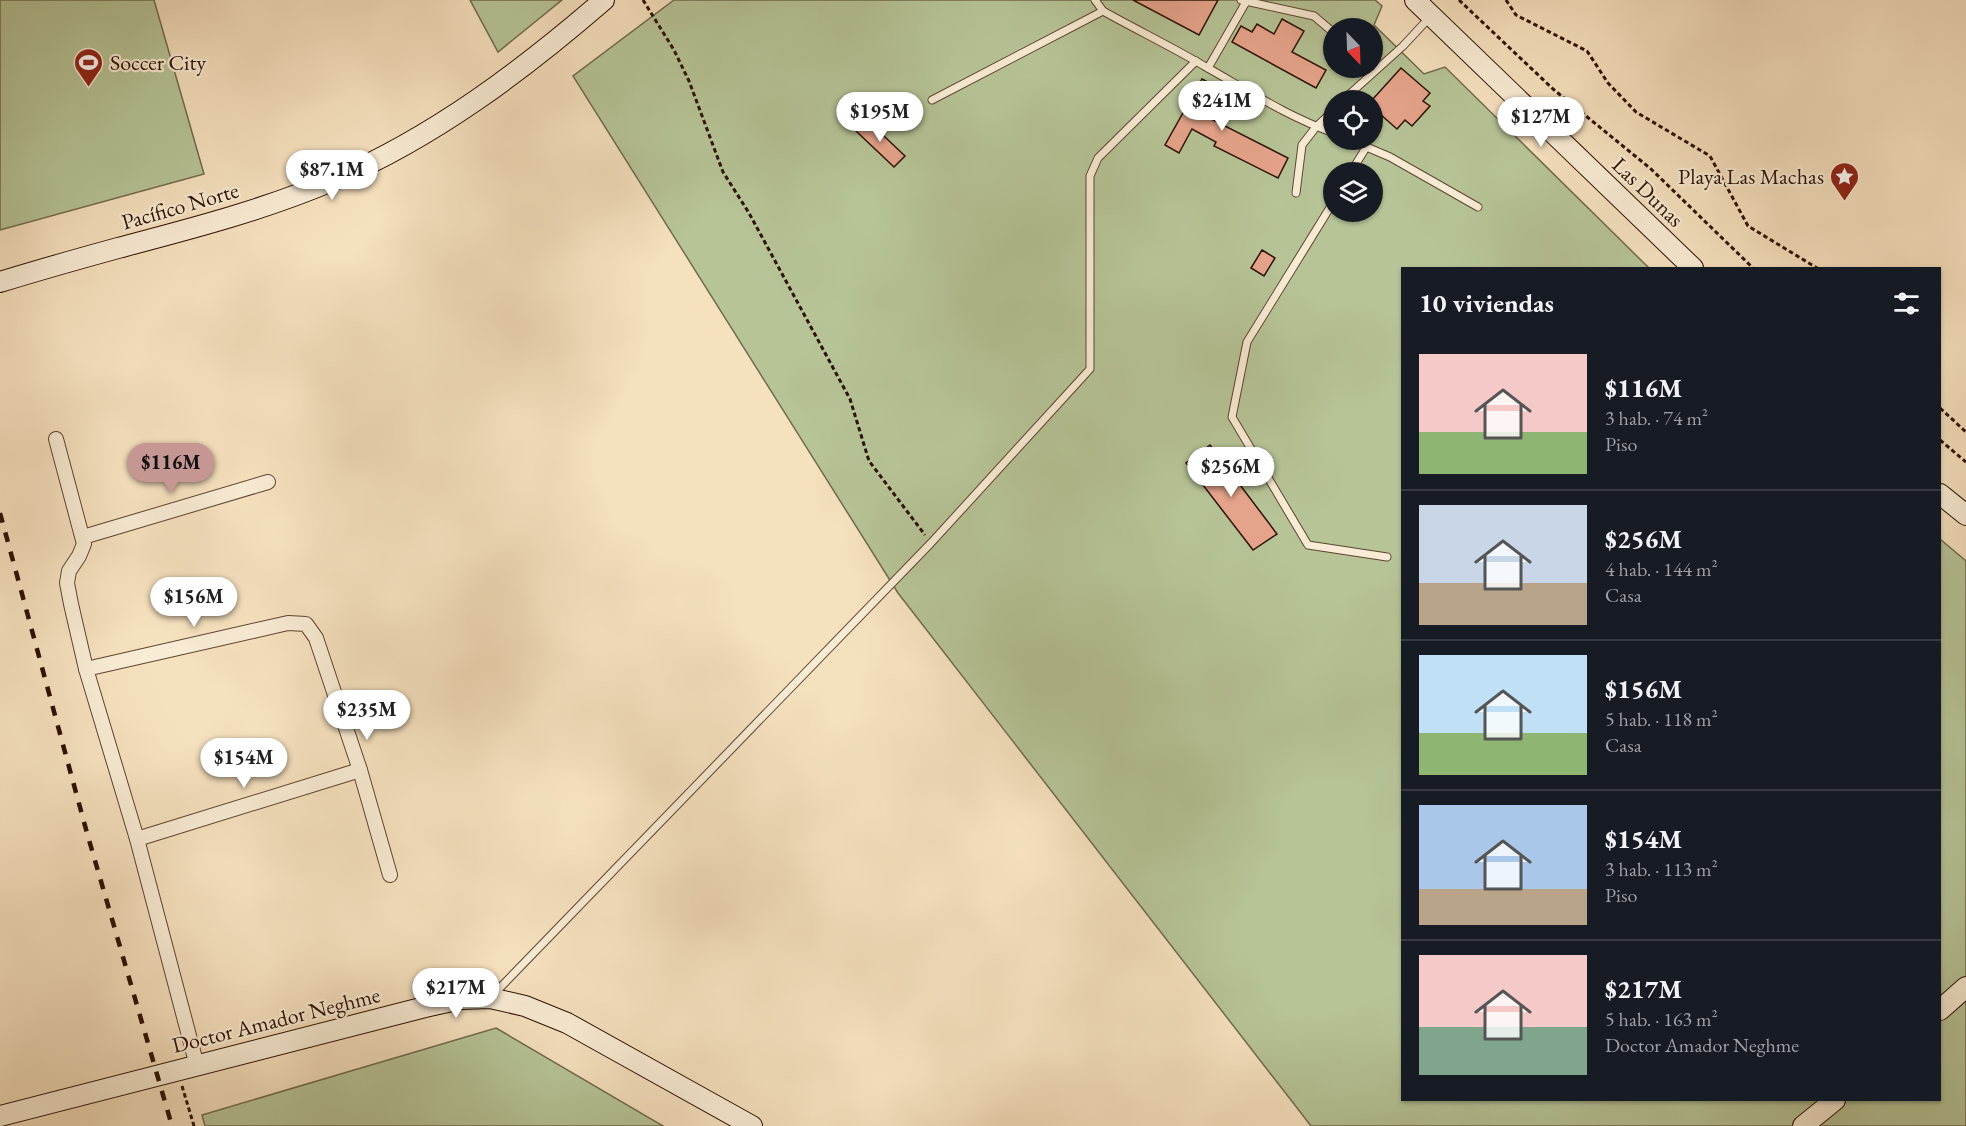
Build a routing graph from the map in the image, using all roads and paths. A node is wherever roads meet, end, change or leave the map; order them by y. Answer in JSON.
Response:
{"nodes":[{"id":1,"x":604,"y":0,"type":"edge"},
{"id":2,"x":643,"y":0,"type":"edge"},
{"id":3,"x":1095,"y":0,"type":"edge"},
{"id":4,"x":1415,"y":0,"type":"edge"},
{"id":5,"x":1459,"y":0,"type":"edge"},
{"id":6,"x":1506,"y":0,"type":"edge"},
{"id":7,"x":1243,"y":1,"type":"edge"},
{"id":8,"x":1103,"y":11,"type":"junction"},
{"id":9,"x":1431,"y":15,"type":"junction"},
{"id":10,"x":1323,"y":24,"type":"edge"},
{"id":11,"x":1196,"y":61,"type":"junction"},
{"id":12,"x":1383,"y":61,"type":"edge"},
{"id":13,"x":1208,"y":68,"type":"junction"},
{"id":14,"x":1364,"y":78,"type":"edge"},
{"id":15,"x":1353,"y":90,"type":"edge"},
{"id":16,"x":932,"y":100,"type":"dead end"},
{"id":17,"x":1323,"y":120,"type":"edge"},
{"id":18,"x":1316,"y":127,"type":"junction"},
{"id":19,"x":1323,"y":130,"type":"edge"},
{"id":20,"x":1375,"y":150,"type":"edge"},
{"id":21,"x":1296,"y":194,"type":"dead end"},
{"id":22,"x":1478,"y":207,"type":"dead end"},
{"id":23,"x":1323,"y":219,"type":"edge"},
{"id":24,"x":1692,"y":267,"type":"edge"},
{"id":25,"x":1752,"y":267,"type":"edge"},
{"id":26,"x":1815,"y":267,"type":"edge"},
{"id":27,"x":0,"y":282,"type":"edge"},
{"id":28,"x":1941,"y":409,"type":"edge"},
{"id":29,"x":1966,"y":432,"type":"edge"},
{"id":30,"x":56,"y":440,"type":"dead end"},
{"id":31,"x":1941,"y":441,"type":"edge"},
{"id":32,"x":1966,"y":462,"type":"edge"},
{"id":33,"x":268,"y":482,"type":"dead end"},
{"id":34,"x":1941,"y":496,"type":"edge"},
{"id":35,"x":1966,"y":515,"type":"edge"},
{"id":36,"x":83,"y":537,"type":"junction"},
{"id":37,"x":931,"y":543,"type":"junction"},
{"id":38,"x":1387,"y":557,"type":"dead end"},
{"id":39,"x":86,"y":669,"type":"junction"},
{"id":40,"x":360,"y":770,"type":"junction"},
{"id":41,"x":136,"y":839,"type":"junction"},
{"id":42,"x":390,"y":875,"type":"dead end"},
{"id":43,"x":1966,"y":987,"type":"edge"},
{"id":44,"x":490,"y":998,"type":"junction"},
{"id":45,"x":1941,"y":1009,"type":"edge"},
{"id":46,"x":187,"y":1068,"type":"junction"},
{"id":47,"x":1833,"y":1101,"type":"edge"},
{"id":48,"x":0,"y":1116,"type":"edge"},
{"id":49,"x":194,"y":1126,"type":"edge"},
{"id":50,"x":752,"y":1126,"type":"edge"},
{"id":51,"x":1803,"y":1126,"type":"edge"}],
"edges":[{"from":1,"to":27,"type":"main road","name":"Pacífico Norte"},
{"from":2,"to":37,"type":"path"},
{"from":3,"to":8,"type":"lane"},
{"from":4,"to":9,"type":"main road","name":"Las Dunas"},
{"from":5,"to":25,"type":"path"},
{"from":6,"to":26,"type":"path"},
{"from":7,"to":10,"type":"lane"},
{"from":7,"to":13,"type":"lane"},
{"from":8,"to":11,"type":"lane"},
{"from":8,"to":16,"type":"lane"},
{"from":9,"to":12,"type":"lane"},
{"from":9,"to":24,"type":"main road","name":"Las Dunas"},
{"from":11,"to":13,"type":"lane"},
{"from":11,"to":37,"type":"lane"},
{"from":13,"to":18,"type":"lane"},
{"from":14,"to":15,"type":"lane"},
{"from":17,"to":18,"type":"lane"},
{"from":18,"to":19,"type":"lane"},
{"from":18,"to":21,"type":"lane"},
{"from":20,"to":22,"type":"lane"},
{"from":23,"to":38,"type":"lane"},
{"from":28,"to":29,"type":"path"},
{"from":30,"to":36,"type":"street"},
{"from":31,"to":32,"type":"path"},
{"from":33,"to":36,"type":"street"},
{"from":34,"to":35,"type":"main road"},
{"from":36,"to":39,"type":"street"},
{"from":37,"to":44,"type":"lane"},
{"from":39,"to":40,"type":"street"},
{"from":39,"to":41,"type":"street"},
{"from":40,"to":41,"type":"street"},
{"from":40,"to":42,"type":"street"},
{"from":41,"to":46,"type":"street"},
{"from":43,"to":45,"type":"main road"},
{"from":44,"to":46,"type":"main road","name":"Doctor Amador Neghme"},
{"from":44,"to":50,"type":"main road","name":"Doctor Amador Neghme"},
{"from":46,"to":48,"type":"main road","name":"Doctor Amador Neghme"},
{"from":46,"to":49,"type":"path"},
{"from":47,"to":51,"type":"main road"}]}
